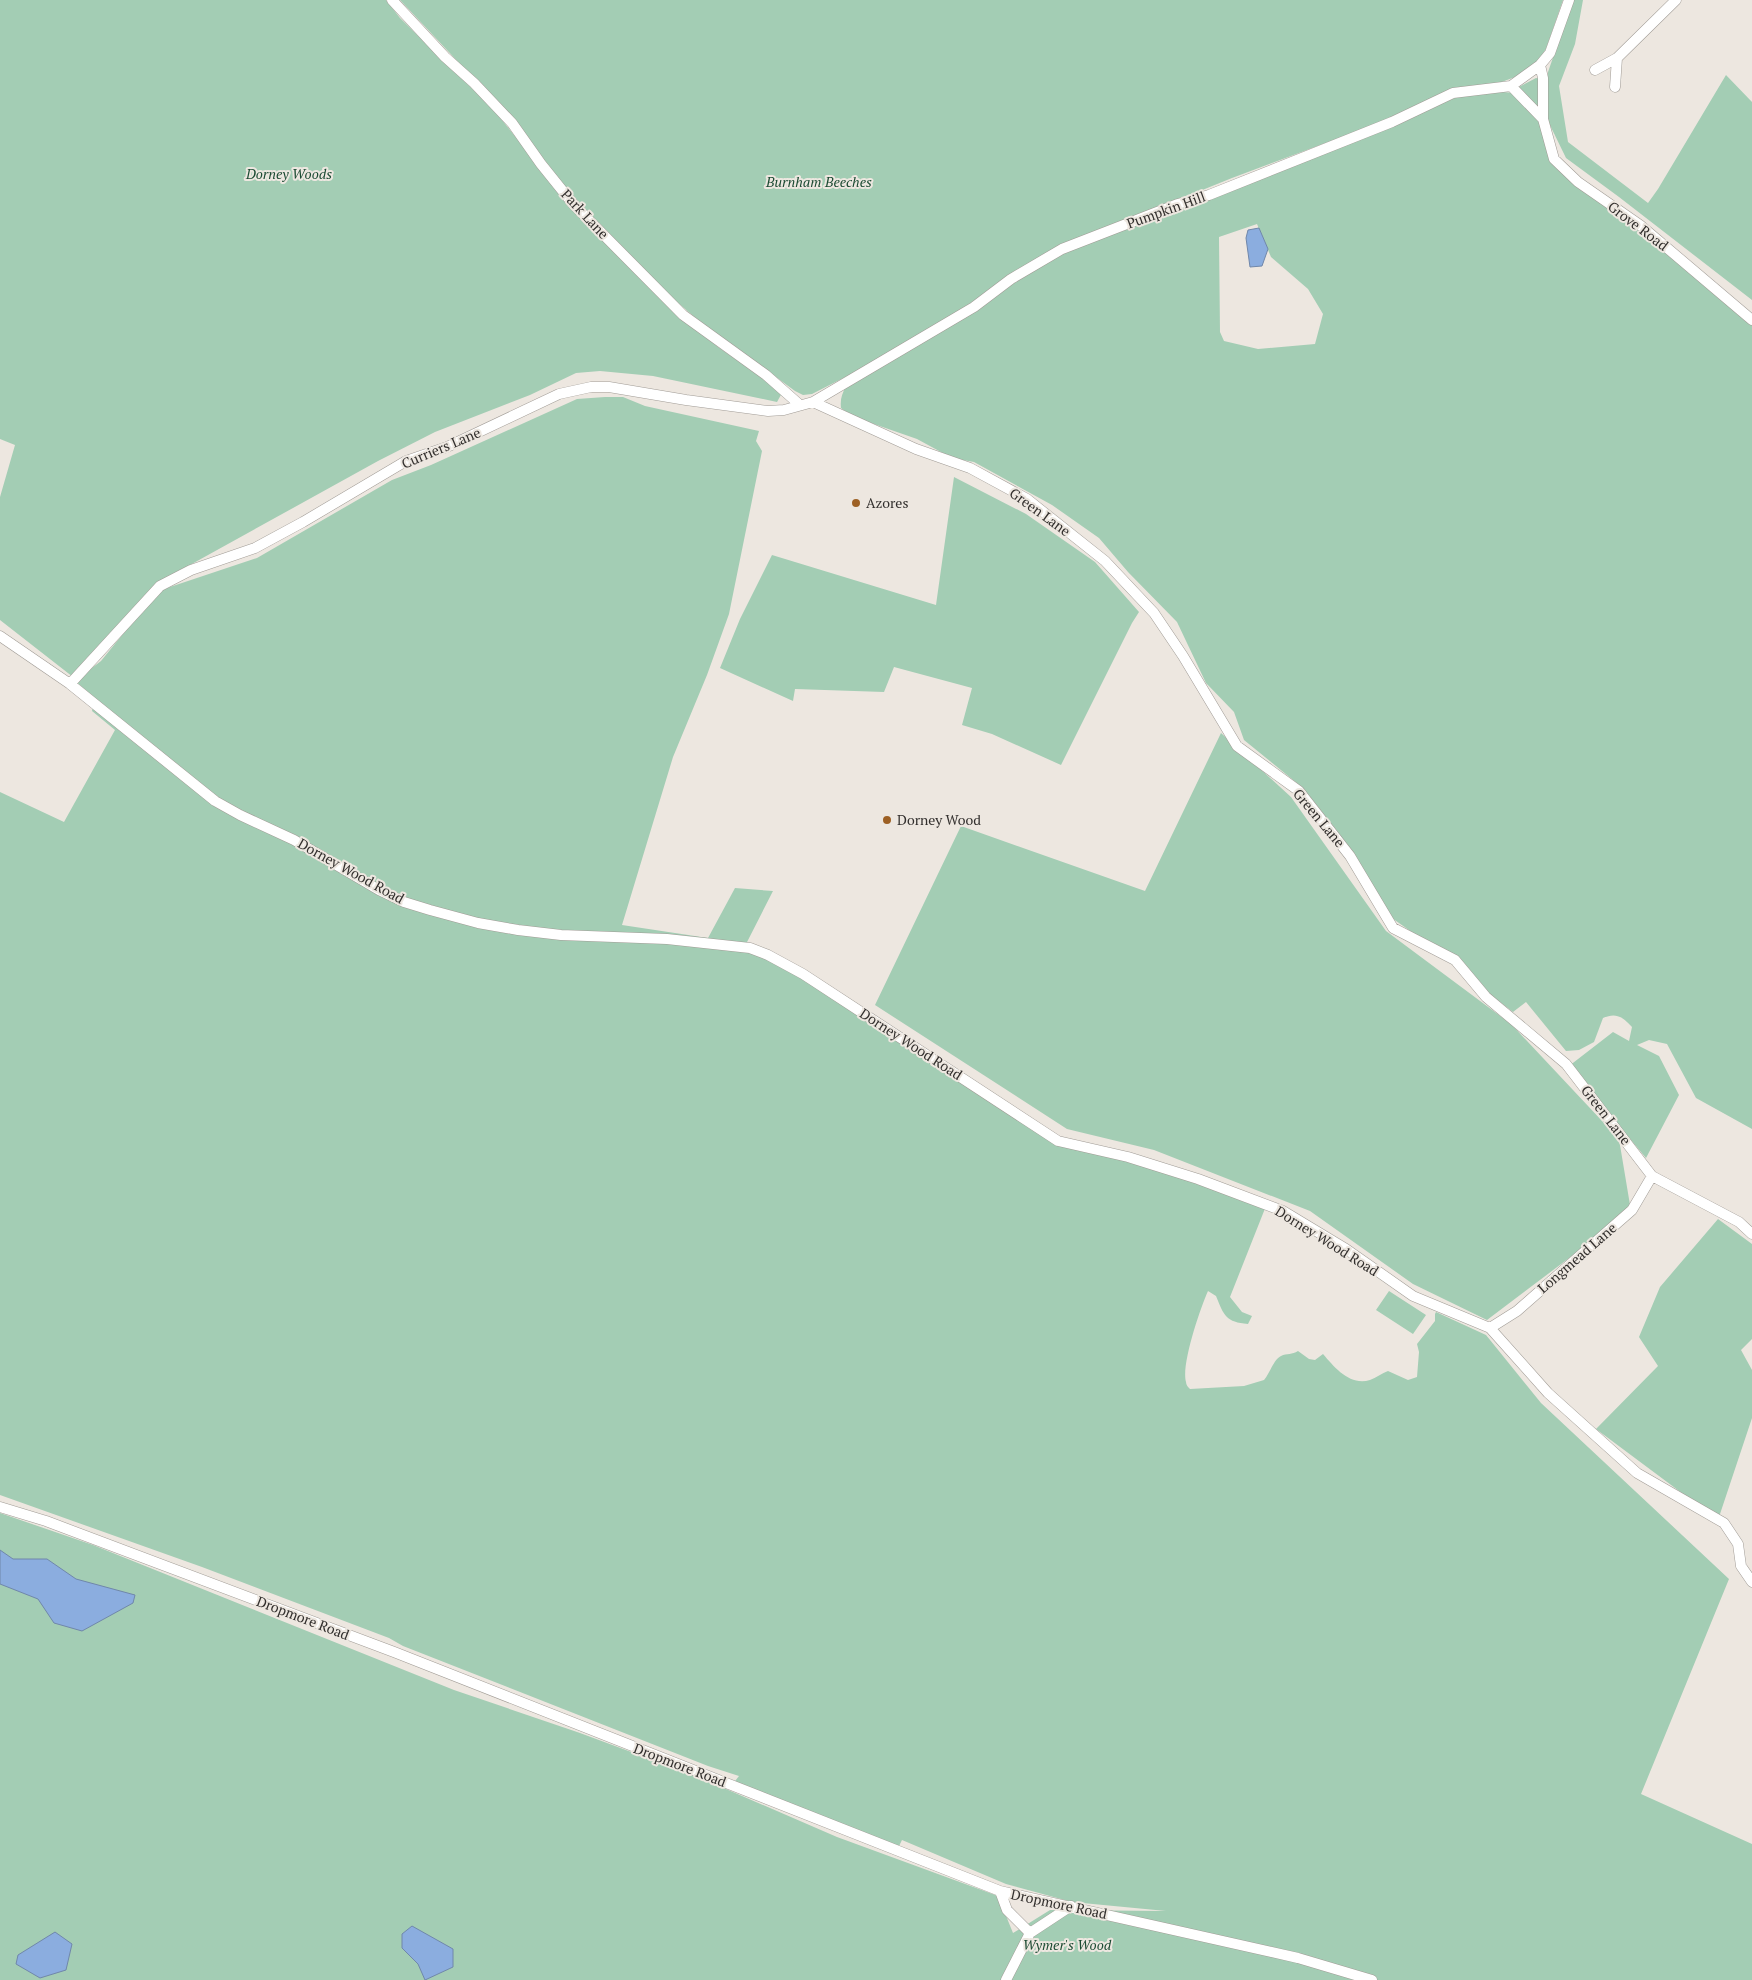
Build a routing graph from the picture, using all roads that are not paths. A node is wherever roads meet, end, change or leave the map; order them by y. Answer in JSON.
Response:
{"nodes":[{"id":1,"x":392,"y":0,"type":"edge"},
{"id":2,"x":1569,"y":0,"type":"edge"},
{"id":3,"x":1676,"y":0,"type":"edge"},
{"id":4,"x":1617,"y":58,"type":"junction"},
{"id":5,"x":1540,"y":65,"type":"junction"},
{"id":6,"x":1595,"y":70,"type":"dead end"},
{"id":7,"x":1511,"y":86,"type":"junction"},
{"id":8,"x":1615,"y":87,"type":"dead end"},
{"id":9,"x":1543,"y":119,"type":"junction"},
{"id":10,"x":1752,"y":320,"type":"edge"},
{"id":11,"x":813,"y":402,"type":"junction"},
{"id":12,"x":800,"y":405,"type":"junction"},
{"id":13,"x":0,"y":636,"type":"edge"},
{"id":14,"x":70,"y":684,"type":"junction"},
{"id":15,"x":1652,"y":1176,"type":"junction"},
{"id":16,"x":1752,"y":1234,"type":"edge"},
{"id":17,"x":1490,"y":1328,"type":"junction"},
{"id":18,"x":0,"y":1507,"type":"edge"},
{"id":19,"x":1752,"y":1582,"type":"edge"},
{"id":20,"x":1000,"y":1892,"type":"junction"},
{"id":21,"x":1071,"y":1906,"type":"junction"},
{"id":22,"x":1030,"y":1933,"type":"junction"},
{"id":23,"x":1006,"y":1980,"type":"edge"},
{"id":24,"x":1372,"y":1980,"type":"edge"}],
"edges":[{"from":1,"to":12,"type":"street","name":"Park Lane"},
{"from":2,"to":5,"type":"street"},
{"from":3,"to":4,"type":"street"},
{"from":4,"to":6,"type":"street"},
{"from":4,"to":8,"type":"street"},
{"from":5,"to":7,"type":"street","name":"Pumpkin Hill"},
{"from":5,"to":9,"type":"street","name":"Grove Road"},
{"from":7,"to":9,"type":"street","name":"Grove Road"},
{"from":7,"to":11,"type":"street","name":"Pumpkin Hill"},
{"from":9,"to":10,"type":"street","name":"Grove Road"},
{"from":11,"to":12,"type":"street","name":"Curriers Lane"},
{"from":11,"to":15,"type":"street","name":"Green Lane"},
{"from":12,"to":14,"type":"street","name":"Curriers Lane"},
{"from":13,"to":14,"type":"street","name":"Dorney Wood Road"},
{"from":14,"to":17,"type":"street","name":"Dorney Wood Road"},
{"from":15,"to":16,"type":"street","name":"Green Lane"},
{"from":15,"to":17,"type":"street","name":"Longmead Lane"},
{"from":17,"to":19,"type":"street","name":"Dorney Wood Road"},
{"from":18,"to":20,"type":"street","name":"Dropmore Road"},
{"from":20,"to":21,"type":"street","name":"Dropmore Road"},
{"from":20,"to":22,"type":"street"},
{"from":21,"to":22,"type":"street"},
{"from":21,"to":24,"type":"street","name":"Dropmore Road"},
{"from":22,"to":23,"type":"street"}]}
